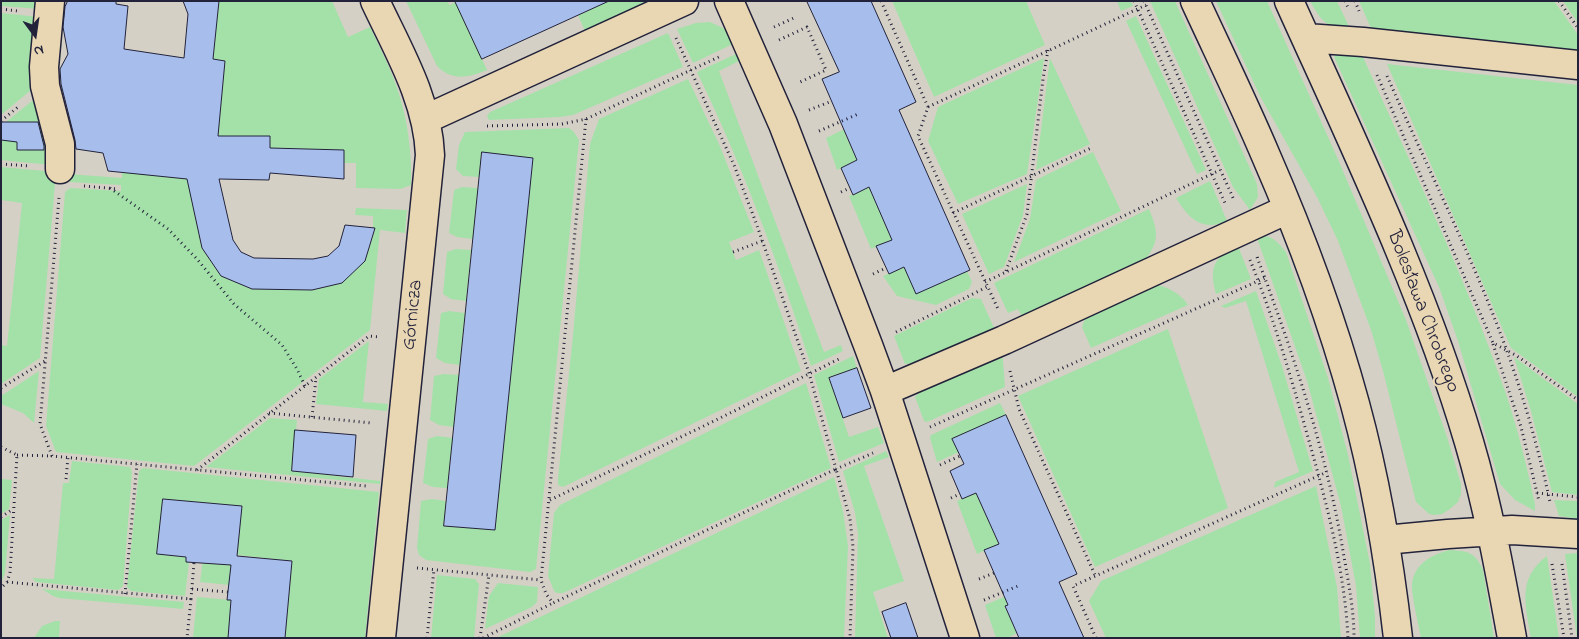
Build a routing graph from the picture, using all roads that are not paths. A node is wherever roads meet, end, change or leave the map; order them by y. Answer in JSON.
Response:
{"nodes":[{"id":1,"x":50,"y":1,"type":"edge"},
{"id":2,"x":375,"y":1,"type":"edge"},
{"id":3,"x":729,"y":1,"type":"edge"},
{"id":4,"x":1196,"y":1,"type":"edge"},
{"id":5,"x":1289,"y":1,"type":"edge"},
{"id":6,"x":674,"y":6,"type":"edge"},
{"id":7,"x":1306,"y":38,"type":"junction"},
{"id":8,"x":1578,"y":65,"type":"edge"},
{"id":9,"x":426,"y":119,"type":"junction"},
{"id":10,"x":60,"y":176,"type":"road end"},
{"id":11,"x":1288,"y":209,"type":"junction"},
{"id":12,"x":885,"y":390,"type":"junction"},
{"id":13,"x":1492,"y":532,"type":"junction"},
{"id":14,"x":1560,"y":533,"type":"edge"},
{"id":15,"x":1385,"y":540,"type":"junction"},
{"id":16,"x":381,"y":638,"type":"edge"},
{"id":17,"x":965,"y":638,"type":"edge"},
{"id":18,"x":1398,"y":638,"type":"edge"},
{"id":19,"x":1512,"y":638,"type":"edge"}],
"edges":[{"from":1,"to":10,"type":"street"},
{"from":2,"to":9,"type":"street","name":"Górnicza"},
{"from":3,"to":12,"type":"street"},
{"from":4,"to":11,"type":"street"},
{"from":5,"to":7,"type":"street","name":"Bolesława Chrobrego"},
{"from":6,"to":9,"type":"street"},
{"from":7,"to":8,"type":"street"},
{"from":7,"to":13,"type":"street","name":"Bolesława Chrobrego"},
{"from":9,"to":16,"type":"street","name":"Górnicza"},
{"from":11,"to":12,"type":"street"},
{"from":11,"to":15,"type":"street"},
{"from":12,"to":17,"type":"street"},
{"from":13,"to":14,"type":"street"},
{"from":13,"to":15,"type":"street"},
{"from":13,"to":19,"type":"street","name":"Bolesława Chrobrego"},
{"from":15,"to":18,"type":"street"}]}
